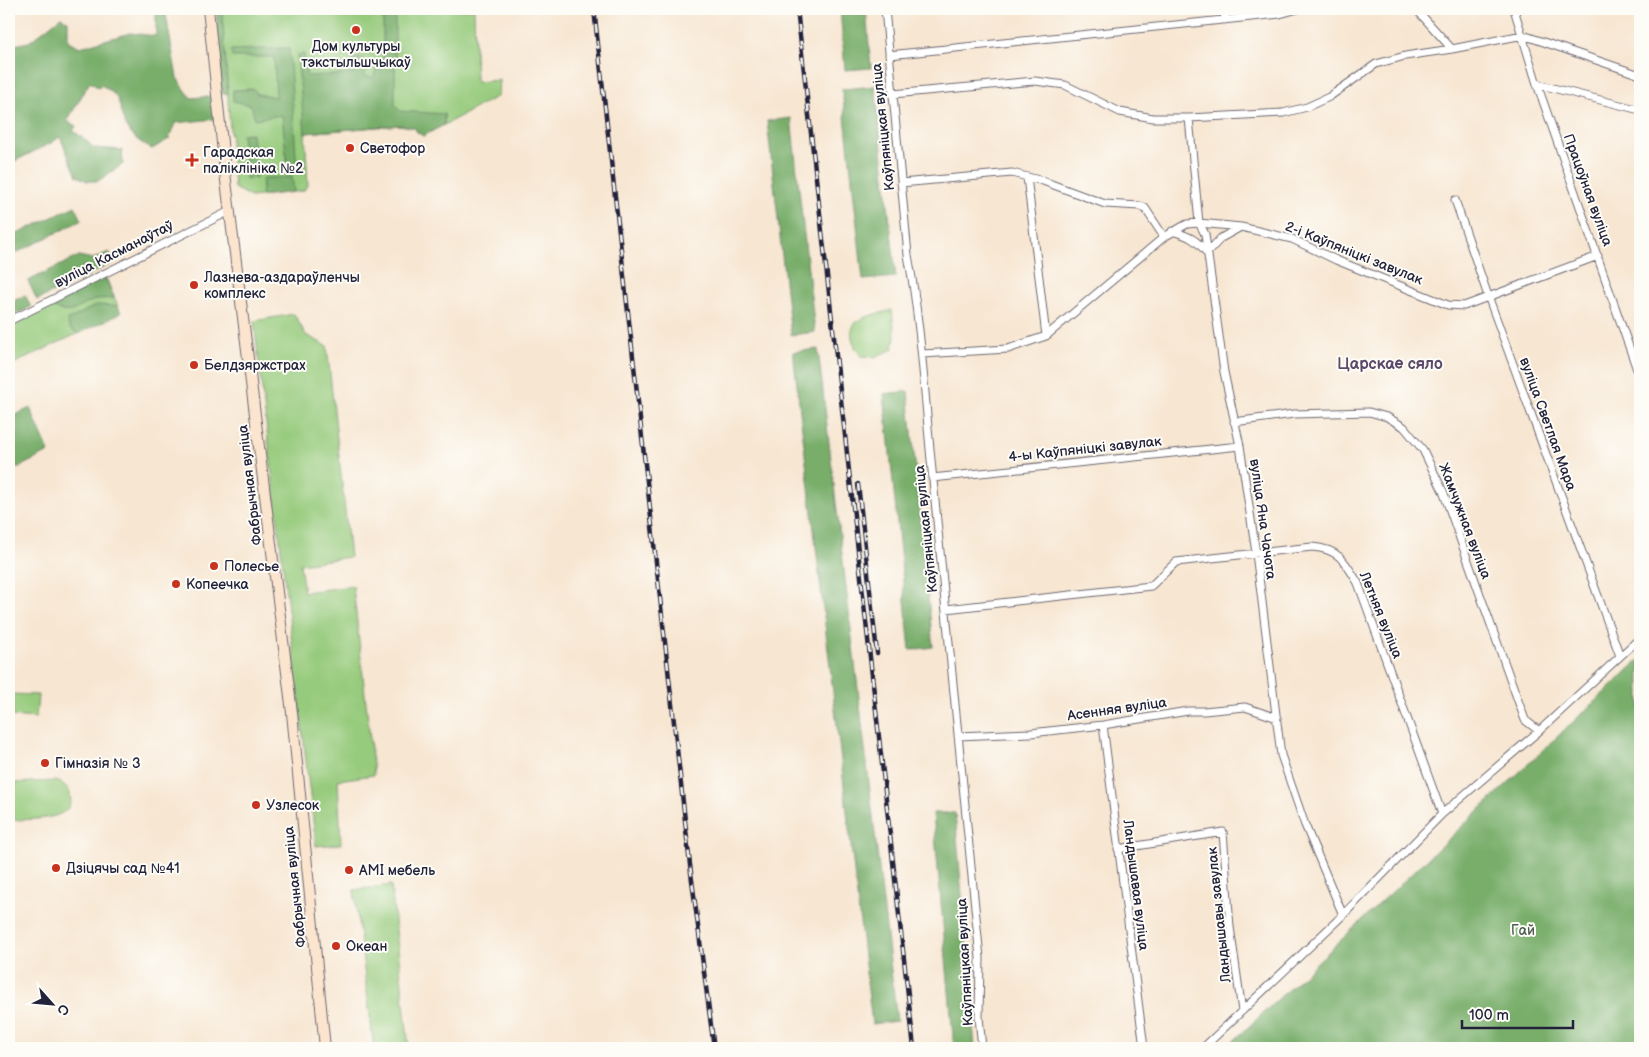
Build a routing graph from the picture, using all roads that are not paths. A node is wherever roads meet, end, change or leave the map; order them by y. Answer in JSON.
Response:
{"nodes":[{"id":1,"x":208,"y":9,"type":"edge"},
{"id":2,"x":884,"y":9,"type":"edge"},
{"id":3,"x":1224,"y":9,"type":"edge"},
{"id":4,"x":1298,"y":9,"type":"edge"},
{"id":5,"x":1416,"y":9,"type":"edge"},
{"id":6,"x":1514,"y":9,"type":"edge"},
{"id":7,"x":1225,"y":20,"type":"junction"},
{"id":8,"x":1523,"y":35,"type":"junction"},
{"id":9,"x":1452,"y":49,"type":"junction"},
{"id":10,"x":889,"y":55,"type":"junction"},
{"id":11,"x":1640,"y":75,"type":"edge"},
{"id":12,"x":1536,"y":84,"type":"junction"},
{"id":13,"x":893,"y":94,"type":"junction"},
{"id":14,"x":1640,"y":110,"type":"edge"},
{"id":15,"x":1189,"y":118,"type":"junction"},
{"id":16,"x":1027,"y":176,"type":"junction"},
{"id":17,"x":901,"y":183,"type":"junction"},
{"id":18,"x":1455,"y":200,"type":"dead end"},
{"id":19,"x":230,"y":211,"type":"junction"},
{"id":20,"x":1199,"y":223,"type":"junction"},
{"id":21,"x":1241,"y":227,"type":"junction"},
{"id":22,"x":1172,"y":231,"type":"junction"},
{"id":23,"x":1164,"y":237,"type":"junction"},
{"id":24,"x":1207,"y":253,"type":"junction"},
{"id":25,"x":1598,"y":256,"type":"junction"},
{"id":26,"x":1488,"y":296,"type":"junction"},
{"id":27,"x":9,"y":320,"type":"edge"},
{"id":28,"x":1046,"y":336,"type":"junction"},
{"id":29,"x":922,"y":354,"type":"junction"},
{"id":30,"x":1640,"y":378,"type":"edge"},
{"id":31,"x":1234,"y":422,"type":"junction"},
{"id":32,"x":1240,"y":446,"type":"junction"},
{"id":33,"x":932,"y":478,"type":"junction"},
{"id":34,"x":1256,"y":553,"type":"junction"},
{"id":35,"x":946,"y":609,"type":"junction"},
{"id":36,"x":1640,"y":638,"type":"edge"},
{"id":37,"x":1620,"y":656,"type":"junction"},
{"id":38,"x":1277,"y":718,"type":"junction"},
{"id":39,"x":1103,"y":724,"type":"junction"},
{"id":40,"x":1539,"y":731,"type":"junction"},
{"id":41,"x":958,"y":736,"type":"junction"},
{"id":42,"x":1442,"y":814,"type":"junction"},
{"id":43,"x":1118,"y":849,"type":"junction"},
{"id":44,"x":1343,"y":915,"type":"junction"},
{"id":45,"x":1242,"y":1012,"type":"junction"},
{"id":46,"x":325,"y":1048,"type":"edge"},
{"id":47,"x":982,"y":1048,"type":"edge"},
{"id":48,"x":1144,"y":1048,"type":"edge"},
{"id":49,"x":1203,"y":1048,"type":"edge"}],
"edges":[{"from":1,"to":19,"type":"main road","name":"Фабрычная вуліца"},
{"from":2,"to":10,"type":"street","name":"Каўпяніцкая вуліца"},
{"from":3,"to":7,"type":"street"},
{"from":4,"to":7,"type":"street"},
{"from":5,"to":9,"type":"street"},
{"from":6,"to":8,"type":"street","name":"Працоўная вуліца"},
{"from":7,"to":10,"type":"street"},
{"from":8,"to":9,"type":"street"},
{"from":8,"to":11,"type":"street"},
{"from":8,"to":12,"type":"street","name":"Працоўная вуліца"},
{"from":9,"to":15,"type":"street"},
{"from":10,"to":13,"type":"street","name":"Каўпяніцкая вуліца"},
{"from":12,"to":14,"type":"street"},
{"from":12,"to":25,"type":"street","name":"Працоўная вуліца"},
{"from":13,"to":15,"type":"street"},
{"from":13,"to":17,"type":"street","name":"Каўпяніцкая вуліца"},
{"from":15,"to":20,"type":"street","name":"вуліца Яна Чачота"},
{"from":16,"to":17,"type":"street"},
{"from":16,"to":23,"type":"street"},
{"from":16,"to":28,"type":"street"},
{"from":17,"to":29,"type":"street","name":"Каўпяніцкая вуліца"},
{"from":18,"to":26,"type":"street","name":"вуліца Светлая Мара"},
{"from":19,"to":27,"type":"street","name":"вуліца Касманаўтаў"},
{"from":19,"to":46,"type":"main road","name":"Фабрычная вуліца"},
{"from":20,"to":21,"type":"street","name":"2-і Каўпяніцкі завулак"},
{"from":20,"to":22,"type":"street","name":"2-і Каўпяніцкі завулак"},
{"from":20,"to":24,"type":"street","name":"вуліца Яна Чачота"},
{"from":21,"to":24,"type":"street"},
{"from":21,"to":26,"type":"street","name":"2-і Каўпяніцкі завулак"},
{"from":22,"to":23,"type":"street","name":"2-і Каўпяніцкі завулак"},
{"from":22,"to":24,"type":"street"},
{"from":23,"to":28,"type":"street","name":"2-і Каўпяніцкі завулак"},
{"from":24,"to":31,"type":"street","name":"вуліца Яна Чачота"},
{"from":25,"to":26,"type":"street","name":"2-і Каўпяніцкі завулак"},
{"from":25,"to":30,"type":"street","name":"Працоўная вуліца"},
{"from":26,"to":37,"type":"street","name":"вуліца Светлая Мара"},
{"from":28,"to":29,"type":"street","name":"2-і Каўпяніцкі завулак"},
{"from":29,"to":33,"type":"street","name":"Каўпяніцкая вуліца"},
{"from":31,"to":32,"type":"street","name":"вуліца Яна Чачота"},
{"from":31,"to":40,"type":"street","name":"Жамчужная вуліца"},
{"from":32,"to":33,"type":"street","name":"4-ы Каўпяніцкі завулак"},
{"from":32,"to":34,"type":"street","name":"вуліца Яна Чачота"},
{"from":33,"to":35,"type":"street","name":"Каўпяніцкая вуліца"},
{"from":34,"to":35,"type":"street","name":"Летняя вуліца"},
{"from":34,"to":38,"type":"street","name":"вуліца Яна Чачота"},
{"from":34,"to":42,"type":"street","name":"Летняя вуліца"},
{"from":35,"to":41,"type":"street","name":"Каўпяніцкая вуліца"},
{"from":36,"to":37,"type":"street"},
{"from":37,"to":40,"type":"street"},
{"from":38,"to":39,"type":"street","name":"Асенняя вуліца"},
{"from":38,"to":44,"type":"street","name":"вуліца Яна Чачота"},
{"from":39,"to":41,"type":"street","name":"Асенняя вуліца"},
{"from":39,"to":43,"type":"street","name":"Ландышавая вуліца"},
{"from":40,"to":42,"type":"street"},
{"from":41,"to":47,"type":"street","name":"Каўпяніцкая вуліца"},
{"from":42,"to":44,"type":"street"},
{"from":43,"to":45,"type":"street","name":"Ландышавы завулак"},
{"from":43,"to":48,"type":"street","name":"Ландышавая вуліца"},
{"from":44,"to":45,"type":"street"},
{"from":45,"to":49,"type":"street"}]}
